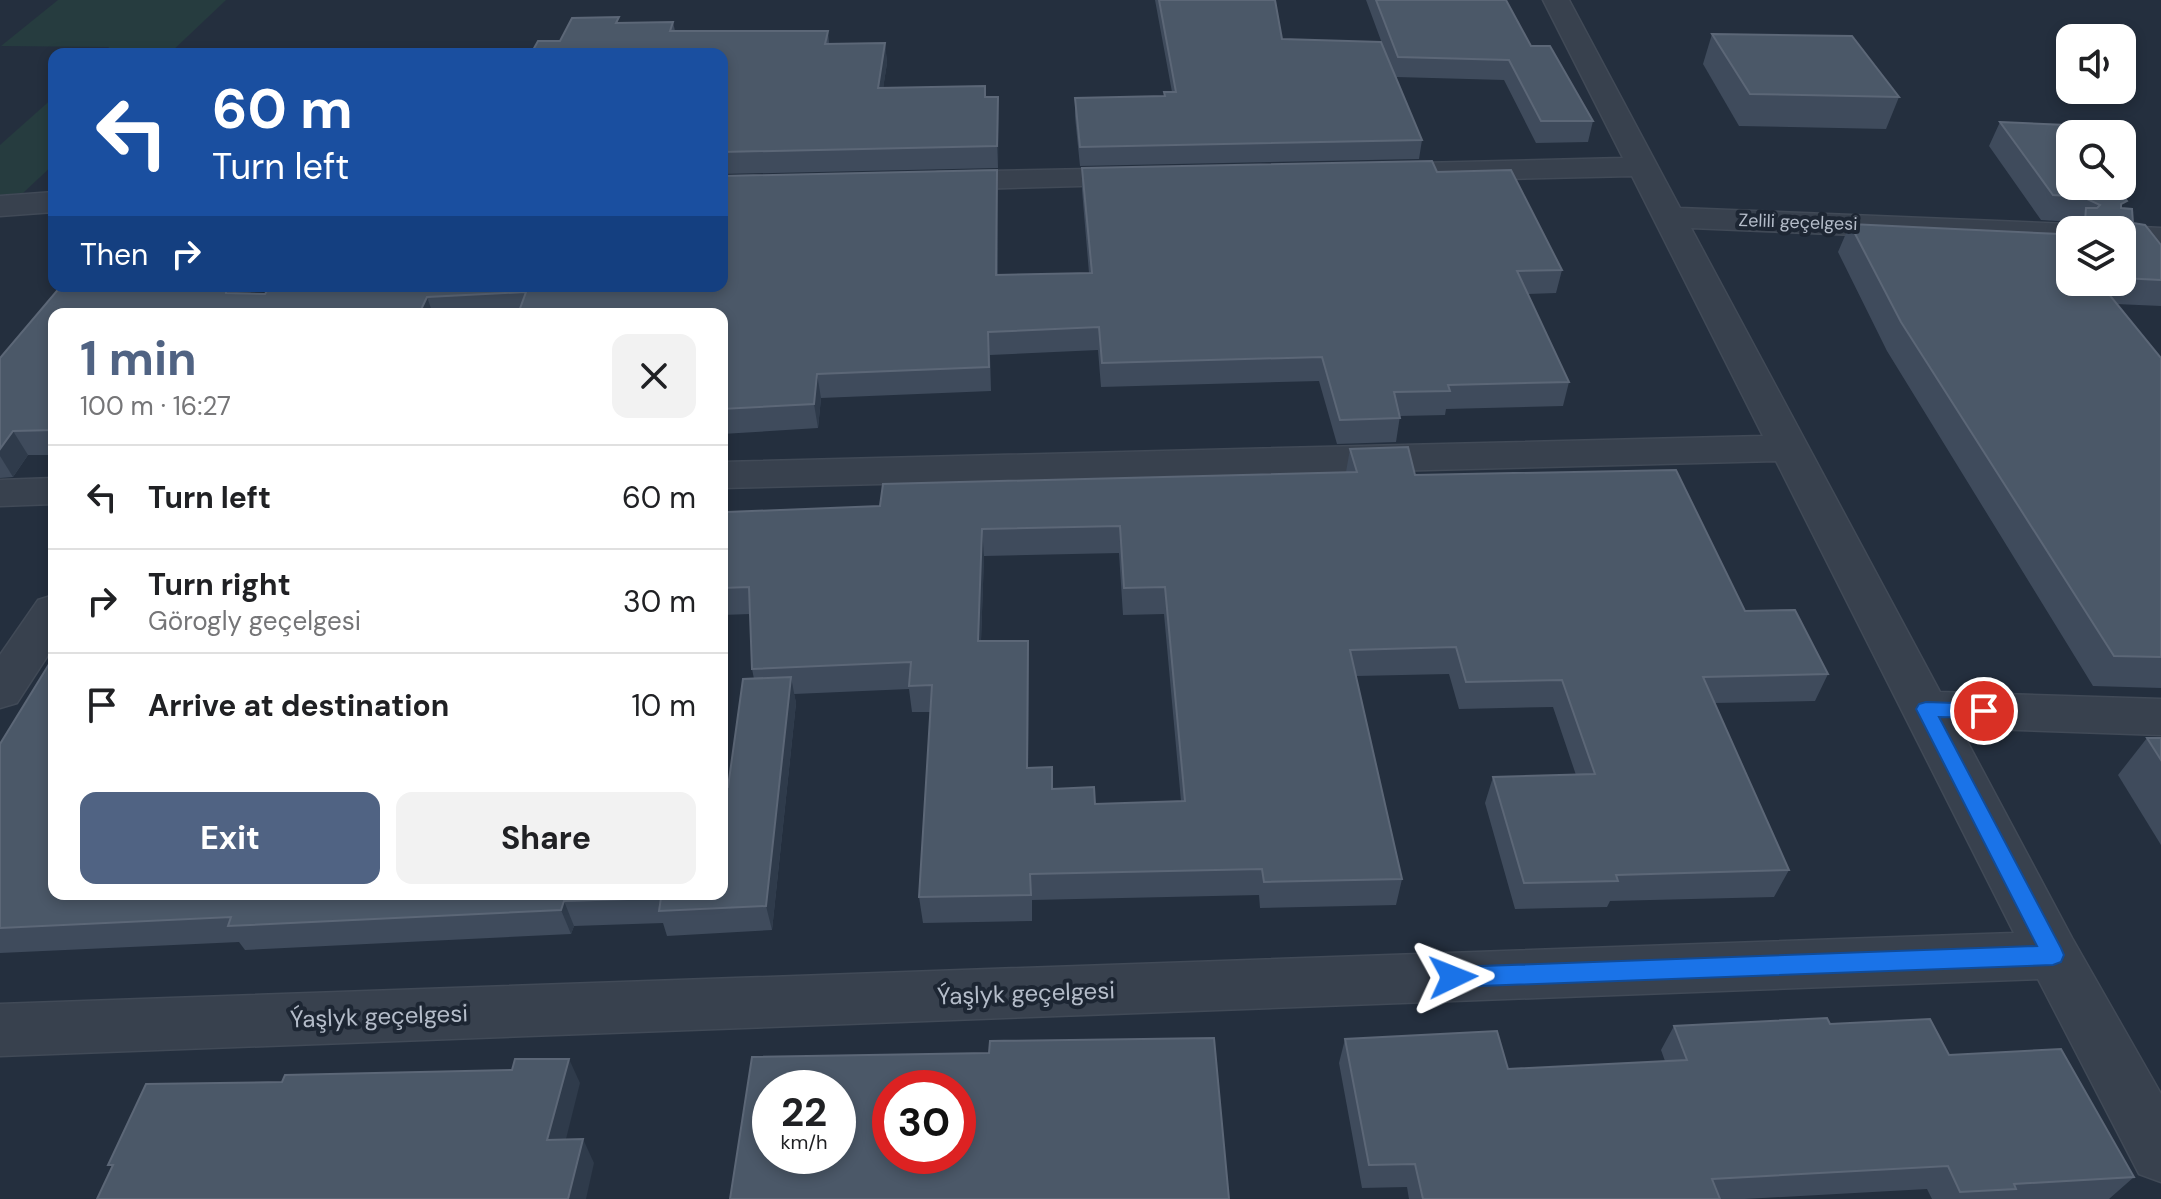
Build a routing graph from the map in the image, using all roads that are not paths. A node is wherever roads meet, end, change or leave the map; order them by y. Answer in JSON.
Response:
{"nodes":[{"id":1,"x":1556,"y":0,"type":"edge"},
{"id":2,"x":1643,"y":167,"type":"junction"},
{"id":3,"x":1342,"y":173,"type":"edge"},
{"id":4,"x":1167,"y":177,"type":"edge"},
{"id":5,"x":913,"y":182,"type":"edge"},
{"id":6,"x":48,"y":202,"type":"edge"},
{"id":7,"x":0,"y":206,"type":"edge"},
{"id":8,"x":1670,"y":217,"type":"junction"},
{"id":9,"x":2056,"y":233,"type":"edge"},
{"id":10,"x":2136,"y":237,"type":"edge"},
{"id":11,"x":2161,"y":238,"type":"edge"},
{"id":12,"x":1790,"y":448,"type":"junction"},
{"id":13,"x":728,"y":475,"type":"edge"},
{"id":14,"x":48,"y":491,"type":"edge"},
{"id":15,"x":0,"y":493,"type":"edge"},
{"id":16,"x":48,"y":620,"type":"edge"},
{"id":17,"x":0,"y":691,"type":"edge"},
{"id":18,"x":1926,"y":709,"type":"junction"},
{"id":19,"x":2161,"y":717,"type":"edge"},
{"id":20,"x":2053,"y":955,"type":"junction"},
{"id":21,"x":0,"y":1030,"type":"edge"},
{"id":22,"x":2161,"y":1153,"type":"edge"}],
"edges":[{"from":1,"to":2,"type":"street"},
{"from":2,"to":3,"type":"street"},
{"from":2,"to":8,"type":"street"},
{"from":4,"to":5,"type":"street"},
{"from":6,"to":7,"type":"street"},
{"from":8,"to":9,"type":"street","name":"Zelili geçelgesi"},
{"from":8,"to":12,"type":"street"},
{"from":10,"to":11,"type":"street"},
{"from":12,"to":13,"type":"street"},
{"from":12,"to":18,"type":"street"},
{"from":14,"to":15,"type":"street"},
{"from":16,"to":17,"type":"street"},
{"from":18,"to":19,"type":"street"},
{"from":18,"to":20,"type":"street"},
{"from":20,"to":21,"type":"street","name":"Ýaşlyk geçelgesi"},
{"from":20,"to":22,"type":"street"}]}
